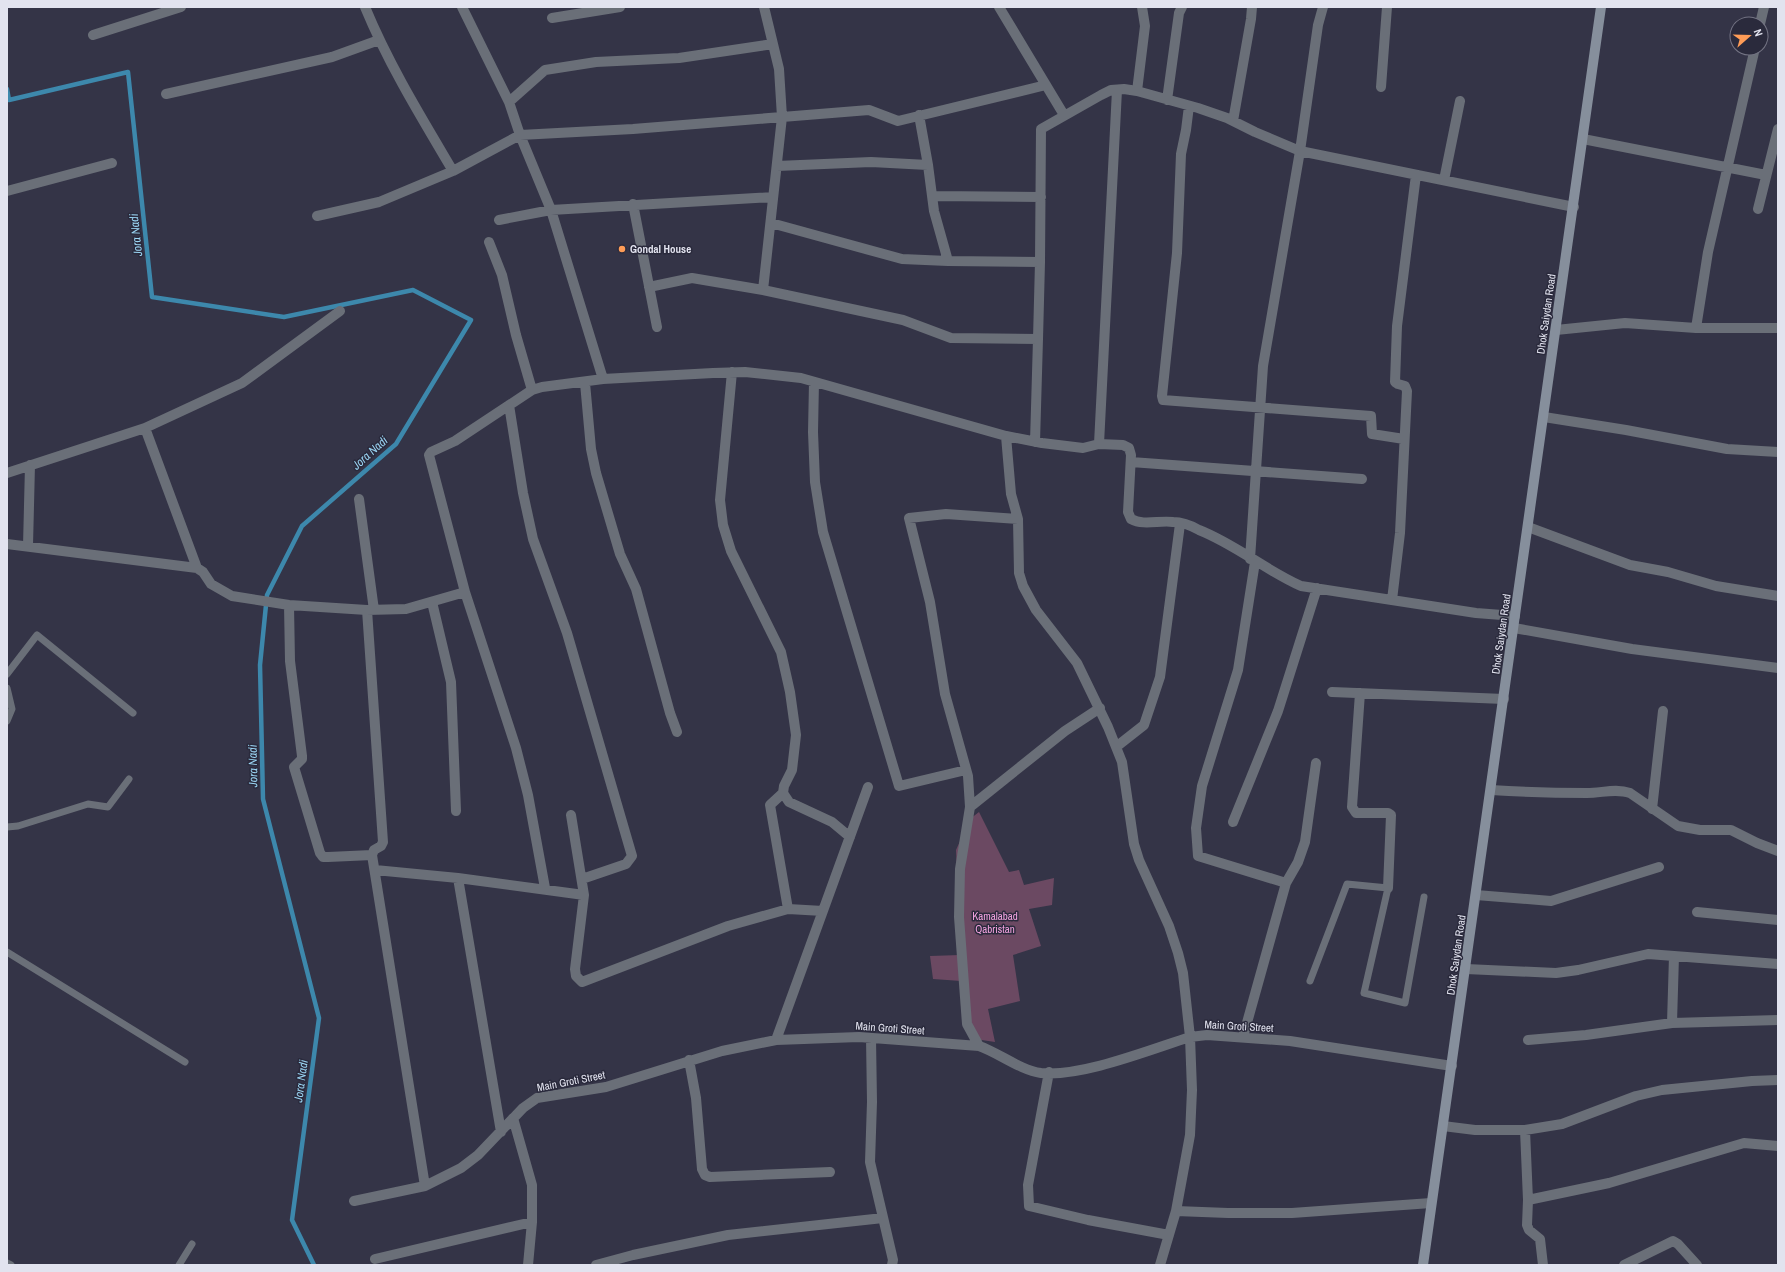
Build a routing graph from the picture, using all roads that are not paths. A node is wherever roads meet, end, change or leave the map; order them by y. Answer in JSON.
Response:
{"nodes":[{"id":1,"x":182,"y":7,"type":"edge"},
{"id":2,"x":365,"y":7,"type":"edge"},
{"id":3,"x":462,"y":7,"type":"edge"},
{"id":4,"x":620,"y":7,"type":"edge"},
{"id":5,"x":764,"y":7,"type":"edge"},
{"id":6,"x":999,"y":7,"type":"edge"},
{"id":7,"x":1142,"y":7,"type":"edge"},
{"id":8,"x":1182,"y":7,"type":"edge"},
{"id":9,"x":1252,"y":7,"type":"edge"},
{"id":10,"x":1323,"y":7,"type":"edge"},
{"id":11,"x":1387,"y":7,"type":"edge"},
{"id":12,"x":1601,"y":7,"type":"edge"},
{"id":13,"x":552,"y":18,"type":"dead end"},
{"id":14,"x":93,"y":35,"type":"dead end"},
{"id":15,"x":379,"y":40,"type":"junction"},
{"id":16,"x":773,"y":44,"type":"junction"},
{"id":17,"x":1753,"y":56,"type":"edge"},
{"id":18,"x":1046,"y":85,"type":"junction"},
{"id":19,"x":1381,"y":87,"type":"dead end"},
{"id":20,"x":1117,"y":90,"type":"junction"},
{"id":21,"x":1137,"y":91,"type":"junction"},
{"id":22,"x":166,"y":94,"type":"dead end"},
{"id":23,"x":1168,"y":100,"type":"junction"},
{"id":24,"x":509,"y":102,"type":"junction"},
{"id":25,"x":1460,"y":102,"type":"dead end"},
{"id":26,"x":1189,"y":106,"type":"junction"},
{"id":27,"x":919,"y":115,"type":"junction"},
{"id":28,"x":1064,"y":115,"type":"junction"},
{"id":29,"x":782,"y":117,"type":"junction"},
{"id":30,"x":1233,"y":121,"type":"junction"},
{"id":31,"x":1778,"y":129,"type":"edge"},
{"id":32,"x":520,"y":135,"type":"junction"},
{"id":33,"x":1583,"y":138,"type":"junction"},
{"id":34,"x":1300,"y":151,"type":"junction"},
{"id":35,"x":112,"y":163,"type":"dead end"},
{"id":36,"x":928,"y":165,"type":"junction"},
{"id":37,"x":777,"y":166,"type":"junction"},
{"id":38,"x":1728,"y":166,"type":"junction"},
{"id":39,"x":453,"y":171,"type":"junction"},
{"id":40,"x":1416,"y":175,"type":"junction"},
{"id":41,"x":1766,"y":175,"type":"junction"},
{"id":42,"x":1444,"y":180,"type":"junction"},
{"id":43,"x":7,"y":191,"type":"edge"},
{"id":44,"x":932,"y":196,"type":"junction"},
{"id":45,"x":773,"y":197,"type":"junction"},
{"id":46,"x":1041,"y":197,"type":"junction"},
{"id":47,"x":633,"y":204,"type":"junction"},
{"id":48,"x":1574,"y":207,"type":"junction"},
{"id":49,"x":1758,"y":209,"type":"dead end"},
{"id":50,"x":551,"y":210,"type":"junction"},
{"id":51,"x":317,"y":216,"type":"dead end"},
{"id":52,"x":499,"y":220,"type":"dead end"},
{"id":53,"x":771,"y":223,"type":"junction"},
{"id":54,"x":489,"y":242,"type":"dead end"},
{"id":55,"x":948,"y":261,"type":"junction"},
{"id":56,"x":1040,"y":262,"type":"junction"},
{"id":57,"x":649,"y":287,"type":"junction"},
{"id":58,"x":763,"y":290,"type":"junction"},
{"id":59,"x":340,"y":311,"type":"dead end"},
{"id":60,"x":657,"y":327,"type":"dead end"},
{"id":61,"x":1696,"y":328,"type":"junction"},
{"id":62,"x":1778,"y":328,"type":"edge"},
{"id":63,"x":1556,"y":330,"type":"junction"},
{"id":64,"x":1038,"y":339,"type":"junction"},
{"id":65,"x":732,"y":372,"type":"junction"},
{"id":66,"x":603,"y":379,"type":"junction"},
{"id":67,"x":585,"y":382,"type":"junction"},
{"id":68,"x":814,"y":382,"type":"junction"},
{"id":69,"x":532,"y":390,"type":"junction"},
{"id":70,"x":509,"y":404,"type":"junction"},
{"id":71,"x":1260,"y":408,"type":"junction"},
{"id":72,"x":1544,"y":417,"type":"junction"},
{"id":73,"x":145,"y":428,"type":"junction"},
{"id":74,"x":1006,"y":436,"type":"junction"},
{"id":75,"x":1404,"y":439,"type":"junction"},
{"id":76,"x":1035,"y":442,"type":"junction"},
{"id":77,"x":1100,"y":444,"type":"junction"},
{"id":78,"x":1778,"y":452,"type":"edge"},
{"id":79,"x":1131,"y":462,"type":"junction"},
{"id":80,"x":30,"y":465,"type":"junction"},
{"id":81,"x":1256,"y":472,"type":"junction"},
{"id":82,"x":7,"y":473,"type":"edge"},
{"id":83,"x":1362,"y":478,"type":"dead end"},
{"id":84,"x":359,"y":499,"type":"dead end"},
{"id":85,"x":1018,"y":519,"type":"junction"},
{"id":86,"x":1180,"y":524,"type":"junction"},
{"id":87,"x":1528,"y":527,"type":"junction"},
{"id":88,"x":7,"y":544,"type":"edge"},
{"id":89,"x":28,"y":546,"type":"junction"},
{"id":90,"x":1252,"y":560,"type":"junction"},
{"id":91,"x":197,"y":568,"type":"junction"},
{"id":92,"x":1317,"y":588,"type":"junction"},
{"id":93,"x":465,"y":592,"type":"junction"},
{"id":94,"x":1778,"y":596,"type":"edge"},
{"id":95,"x":1392,"y":600,"type":"junction"},
{"id":96,"x":432,"y":602,"type":"junction"},
{"id":97,"x":289,"y":605,"type":"junction"},
{"id":98,"x":371,"y":610,"type":"junction"},
{"id":99,"x":1515,"y":616,"type":"junction"},
{"id":100,"x":1514,"y":628,"type":"junction"},
{"id":101,"x":1778,"y":668,"type":"edge"},
{"id":102,"x":7,"y":674,"type":"edge"},
{"id":103,"x":7,"y":688,"type":"edge"},
{"id":104,"x":1332,"y":692,"type":"dead end"},
{"id":105,"x":1360,"y":693,"type":"junction"},
{"id":106,"x":1504,"y":699,"type":"junction"},
{"id":107,"x":1100,"y":708,"type":"junction"},
{"id":108,"x":1663,"y":711,"type":"dead end"},
{"id":109,"x":132,"y":713,"type":"dead end"},
{"id":110,"x":7,"y":721,"type":"edge"},
{"id":111,"x":677,"y":732,"type":"dead end"},
{"id":112,"x":1116,"y":747,"type":"junction"},
{"id":113,"x":1316,"y":763,"type":"dead end"},
{"id":114,"x":966,"y":770,"type":"junction"},
{"id":115,"x":129,"y":779,"type":"dead end"},
{"id":116,"x":868,"y":787,"type":"dead end"},
{"id":117,"x":1491,"y":790,"type":"junction"},
{"id":118,"x":783,"y":793,"type":"junction"},
{"id":119,"x":970,"y":807,"type":"junction"},
{"id":120,"x":1652,"y":809,"type":"junction"},
{"id":121,"x":456,"y":812,"type":"dead end"},
{"id":122,"x":571,"y":815,"type":"dead end"},
{"id":123,"x":1233,"y":822,"type":"dead end"},
{"id":124,"x":7,"y":827,"type":"edge"},
{"id":125,"x":850,"y":836,"type":"junction"},
{"id":126,"x":1778,"y":851,"type":"edge"},
{"id":127,"x":372,"y":855,"type":"junction"},
{"id":128,"x":1659,"y":867,"type":"dead end"},
{"id":129,"x":375,"y":870,"type":"junction"},
{"id":130,"x":458,"y":878,"type":"junction"},
{"id":131,"x":582,"y":879,"type":"junction"},
{"id":132,"x":1286,"y":883,"type":"junction"},
{"id":133,"x":545,"y":888,"type":"junction"},
{"id":134,"x":1388,"y":888,"type":"junction"},
{"id":135,"x":584,"y":894,"type":"junction"},
{"id":136,"x":1476,"y":895,"type":"junction"},
{"id":137,"x":1424,"y":897,"type":"dead end"},
{"id":138,"x":788,"y":909,"type":"junction"},
{"id":139,"x":823,"y":911,"type":"junction"},
{"id":140,"x":1697,"y":912,"type":"dead end"},
{"id":141,"x":1778,"y":920,"type":"edge"},
{"id":142,"x":7,"y":952,"type":"edge"},
{"id":143,"x":1674,"y":956,"type":"junction"},
{"id":144,"x":1778,"y":964,"type":"edge"},
{"id":145,"x":1466,"y":969,"type":"junction"},
{"id":146,"x":1310,"y":981,"type":"dead end"},
{"id":147,"x":1778,"y":1020,"type":"edge"},
{"id":148,"x":1672,"y":1023,"type":"junction"},
{"id":149,"x":1190,"y":1037,"type":"junction"},
{"id":150,"x":1242,"y":1037,"type":"junction"},
{"id":151,"x":871,"y":1038,"type":"junction"},
{"id":152,"x":776,"y":1040,"type":"junction"},
{"id":153,"x":1528,"y":1040,"type":"dead end"},
{"id":154,"x":979,"y":1046,"type":"junction"},
{"id":155,"x":689,"y":1060,"type":"junction"},
{"id":156,"x":184,"y":1062,"type":"dead end"},
{"id":157,"x":1452,"y":1066,"type":"junction"},
{"id":158,"x":1049,"y":1072,"type":"junction"},
{"id":159,"x":1778,"y":1080,"type":"edge"},
{"id":160,"x":513,"y":1118,"type":"junction"},
{"id":161,"x":1443,"y":1126,"type":"junction"},
{"id":162,"x":1524,"y":1130,"type":"junction"},
{"id":163,"x":501,"y":1132,"type":"junction"},
{"id":164,"x":1778,"y":1146,"type":"edge"},
{"id":165,"x":830,"y":1172,"type":"dead end"},
{"id":166,"x":425,"y":1186,"type":"junction"},
{"id":167,"x":1528,"y":1200,"type":"junction"},
{"id":168,"x":354,"y":1201,"type":"dead end"},
{"id":169,"x":1431,"y":1203,"type":"junction"},
{"id":170,"x":1176,"y":1211,"type":"junction"},
{"id":171,"x":883,"y":1218,"type":"junction"},
{"id":172,"x":532,"y":1222,"type":"junction"},
{"id":173,"x":1169,"y":1235,"type":"junction"},
{"id":174,"x":192,"y":1244,"type":"dead end"},
{"id":175,"x":375,"y":1259,"type":"dead end"},
{"id":176,"x":7,"y":1262,"type":"edge"},
{"id":177,"x":11,"y":1265,"type":"edge"},
{"id":178,"x":179,"y":1265,"type":"edge"},
{"id":179,"x":528,"y":1265,"type":"edge"},
{"id":180,"x":596,"y":1265,"type":"edge"},
{"id":181,"x":892,"y":1265,"type":"edge"},
{"id":182,"x":1160,"y":1265,"type":"edge"},
{"id":183,"x":1424,"y":1265,"type":"edge"},
{"id":184,"x":1543,"y":1265,"type":"edge"},
{"id":185,"x":1624,"y":1265,"type":"edge"},
{"id":186,"x":1697,"y":1265,"type":"edge"}],
"edges":[{"from":1,"to":14,"type":"street"},
{"from":2,"to":15,"type":"street"},
{"from":3,"to":24,"type":"street"},
{"from":4,"to":13,"type":"street"},
{"from":5,"to":16,"type":"street"},
{"from":6,"to":18,"type":"street"},
{"from":7,"to":21,"type":"street"},
{"from":8,"to":23,"type":"street"},
{"from":9,"to":30,"type":"street"},
{"from":10,"to":34,"type":"street"},
{"from":11,"to":19,"type":"street"},
{"from":12,"to":33,"type":"main road","name":"Dhok Saiydan Road"},
{"from":15,"to":22,"type":"street"},
{"from":15,"to":39,"type":"street"},
{"from":16,"to":24,"type":"street"},
{"from":16,"to":29,"type":"street"},
{"from":17,"to":38,"type":"street"},
{"from":18,"to":27,"type":"street"},
{"from":18,"to":28,"type":"street"},
{"from":20,"to":21,"type":"street"},
{"from":20,"to":28,"type":"street"},
{"from":20,"to":77,"type":"street"},
{"from":21,"to":23,"type":"street"},
{"from":23,"to":26,"type":"street"},
{"from":24,"to":32,"type":"street"},
{"from":25,"to":42,"type":"street"},
{"from":26,"to":30,"type":"street"},
{"from":26,"to":71,"type":"street"},
{"from":27,"to":29,"type":"street"},
{"from":27,"to":36,"type":"street"},
{"from":28,"to":46,"type":"street"},
{"from":29,"to":32,"type":"street"},
{"from":29,"to":37,"type":"street"},
{"from":30,"to":34,"type":"street"},
{"from":31,"to":41,"type":"street"},
{"from":32,"to":39,"type":"street"},
{"from":32,"to":50,"type":"street"},
{"from":33,"to":38,"type":"street"},
{"from":33,"to":48,"type":"main road","name":"Dhok Saiydan Road"},
{"from":34,"to":40,"type":"street"},
{"from":34,"to":71,"type":"street"},
{"from":35,"to":43,"type":"street"},
{"from":36,"to":37,"type":"street"},
{"from":36,"to":44,"type":"street"},
{"from":37,"to":45,"type":"street"},
{"from":38,"to":41,"type":"street"},
{"from":38,"to":61,"type":"street"},
{"from":39,"to":51,"type":"street"},
{"from":40,"to":42,"type":"street"},
{"from":40,"to":75,"type":"street"},
{"from":41,"to":49,"type":"street"},
{"from":42,"to":48,"type":"street"},
{"from":44,"to":46,"type":"street"},
{"from":44,"to":55,"type":"street"},
{"from":45,"to":47,"type":"street"},
{"from":45,"to":53,"type":"street"},
{"from":46,"to":56,"type":"street"},
{"from":47,"to":50,"type":"street"},
{"from":47,"to":57,"type":"street"},
{"from":48,"to":63,"type":"main road","name":"Dhok Saiydan Road"},
{"from":50,"to":52,"type":"street"},
{"from":50,"to":66,"type":"street"},
{"from":53,"to":55,"type":"street"},
{"from":53,"to":58,"type":"street"},
{"from":54,"to":69,"type":"street"},
{"from":55,"to":56,"type":"street"},
{"from":56,"to":64,"type":"street"},
{"from":57,"to":58,"type":"street"},
{"from":57,"to":60,"type":"street"},
{"from":58,"to":64,"type":"street"},
{"from":59,"to":73,"type":"street"},
{"from":61,"to":62,"type":"street"},
{"from":61,"to":63,"type":"street"},
{"from":63,"to":72,"type":"main road","name":"Dhok Saiydan Road"},
{"from":64,"to":76,"type":"street"},
{"from":65,"to":66,"type":"street"},
{"from":65,"to":68,"type":"street"},
{"from":65,"to":118,"type":"street"},
{"from":66,"to":67,"type":"street"},
{"from":67,"to":69,"type":"street"},
{"from":67,"to":111,"type":"street"},
{"from":68,"to":74,"type":"street"},
{"from":68,"to":114,"type":"street"},
{"from":69,"to":70,"type":"street"},
{"from":70,"to":93,"type":"street"},
{"from":70,"to":131,"type":"street"},
{"from":71,"to":75,"type":"street"},
{"from":71,"to":81,"type":"street"},
{"from":72,"to":78,"type":"street"},
{"from":72,"to":87,"type":"main road","name":"Dhok Saiydan Road"},
{"from":73,"to":80,"type":"street"},
{"from":73,"to":91,"type":"street"},
{"from":74,"to":76,"type":"street"},
{"from":74,"to":85,"type":"street"},
{"from":75,"to":95,"type":"street"},
{"from":76,"to":77,"type":"street"},
{"from":77,"to":79,"type":"street"},
{"from":79,"to":81,"type":"street"},
{"from":79,"to":86,"type":"street"},
{"from":80,"to":82,"type":"street"},
{"from":80,"to":89,"type":"street"},
{"from":81,"to":83,"type":"street"},
{"from":81,"to":90,"type":"street"},
{"from":84,"to":98,"type":"street"},
{"from":85,"to":107,"type":"street"},
{"from":85,"to":114,"type":"street"},
{"from":86,"to":90,"type":"street"},
{"from":86,"to":112,"type":"street"},
{"from":87,"to":94,"type":"street"},
{"from":87,"to":99,"type":"main road","name":"Dhok Saiydan Road"},
{"from":88,"to":89,"type":"street"},
{"from":89,"to":91,"type":"street"},
{"from":90,"to":92,"type":"street"},
{"from":90,"to":132,"type":"street"},
{"from":91,"to":97,"type":"street"},
{"from":92,"to":95,"type":"street"},
{"from":92,"to":123,"type":"street"},
{"from":93,"to":96,"type":"street"},
{"from":93,"to":133,"type":"street"},
{"from":95,"to":99,"type":"street"},
{"from":96,"to":98,"type":"street"},
{"from":96,"to":121,"type":"street"},
{"from":97,"to":98,"type":"street"},
{"from":97,"to":127,"type":"street"},
{"from":98,"to":127,"type":"street"},
{"from":99,"to":100,"type":"main road","name":"Dhok Saiydan Road"},
{"from":100,"to":101,"type":"street"},
{"from":100,"to":106,"type":"main road","name":"Dhok Saiydan Road"},
{"from":102,"to":109,"type":"lane"},
{"from":103,"to":110,"type":"lane"},
{"from":104,"to":105,"type":"street"},
{"from":105,"to":106,"type":"street"},
{"from":105,"to":134,"type":"street"},
{"from":106,"to":117,"type":"main road","name":"Dhok Saiydan Road"},
{"from":107,"to":112,"type":"street"},
{"from":107,"to":119,"type":"street"},
{"from":108,"to":120,"type":"street"},
{"from":112,"to":149,"type":"street"},
{"from":113,"to":132,"type":"street"},
{"from":114,"to":119,"type":"street"},
{"from":115,"to":124,"type":"lane"},
{"from":116,"to":125,"type":"street"},
{"from":117,"to":120,"type":"street"},
{"from":117,"to":136,"type":"main road","name":"Dhok Saiydan Road"},
{"from":118,"to":125,"type":"street"},
{"from":118,"to":138,"type":"street"},
{"from":119,"to":154,"type":"street"},
{"from":120,"to":126,"type":"street"},
{"from":122,"to":131,"type":"street"},
{"from":125,"to":139,"type":"street"},
{"from":127,"to":129,"type":"street"},
{"from":128,"to":136,"type":"street"},
{"from":129,"to":130,"type":"street"},
{"from":129,"to":166,"type":"street"},
{"from":130,"to":133,"type":"street"},
{"from":130,"to":163,"type":"street"},
{"from":131,"to":135,"type":"street"},
{"from":132,"to":150,"type":"street"},
{"from":133,"to":135,"type":"street"},
{"from":134,"to":137,"type":"lane"},
{"from":134,"to":146,"type":"lane"},
{"from":135,"to":138,"type":"street"},
{"from":136,"to":145,"type":"main road","name":"Dhok Saiydan Road"},
{"from":138,"to":139,"type":"street"},
{"from":139,"to":152,"type":"street"},
{"from":140,"to":141,"type":"street"},
{"from":142,"to":156,"type":"lane"},
{"from":143,"to":144,"type":"street"},
{"from":143,"to":145,"type":"street"},
{"from":143,"to":148,"type":"street"},
{"from":145,"to":157,"type":"main road","name":"Dhok Saiydan Road"},
{"from":147,"to":148,"type":"street"},
{"from":148,"to":153,"type":"street"},
{"from":149,"to":150,"type":"street","name":"Main Groti Street"},
{"from":149,"to":158,"type":"street","name":"Main Groti Street"},
{"from":149,"to":170,"type":"street"},
{"from":150,"to":157,"type":"street","name":"Main Groti Street"},
{"from":151,"to":152,"type":"street","name":"Main Groti Street"},
{"from":151,"to":154,"type":"street","name":"Main Groti Street"},
{"from":151,"to":171,"type":"street"},
{"from":152,"to":155,"type":"street","name":"Main Groti Street"},
{"from":154,"to":158,"type":"street","name":"Main Groti Street"},
{"from":155,"to":160,"type":"street","name":"Main Groti Street"},
{"from":155,"to":165,"type":"street"},
{"from":157,"to":161,"type":"main road","name":"Dhok Saiydan Road"},
{"from":158,"to":173,"type":"street"},
{"from":159,"to":162,"type":"street"},
{"from":160,"to":163,"type":"street","name":"Main Groti Street"},
{"from":160,"to":172,"type":"street"},
{"from":161,"to":162,"type":"street"},
{"from":161,"to":169,"type":"main road","name":"Dhok Saiydan Road"},
{"from":162,"to":167,"type":"street"},
{"from":163,"to":166,"type":"street","name":"Main Groti Street"},
{"from":164,"to":167,"type":"street"},
{"from":166,"to":168,"type":"street","name":"Main Groti Street"},
{"from":167,"to":184,"type":"street"},
{"from":169,"to":170,"type":"street"},
{"from":169,"to":183,"type":"main road","name":"Dhok Saiydan Road"},
{"from":170,"to":173,"type":"street"},
{"from":171,"to":180,"type":"street"},
{"from":171,"to":181,"type":"street"},
{"from":172,"to":175,"type":"street"},
{"from":172,"to":179,"type":"street"},
{"from":173,"to":182,"type":"street"},
{"from":174,"to":178,"type":"lane"},
{"from":176,"to":177,"type":"lane"},
{"from":185,"to":186,"type":"street"}]}
